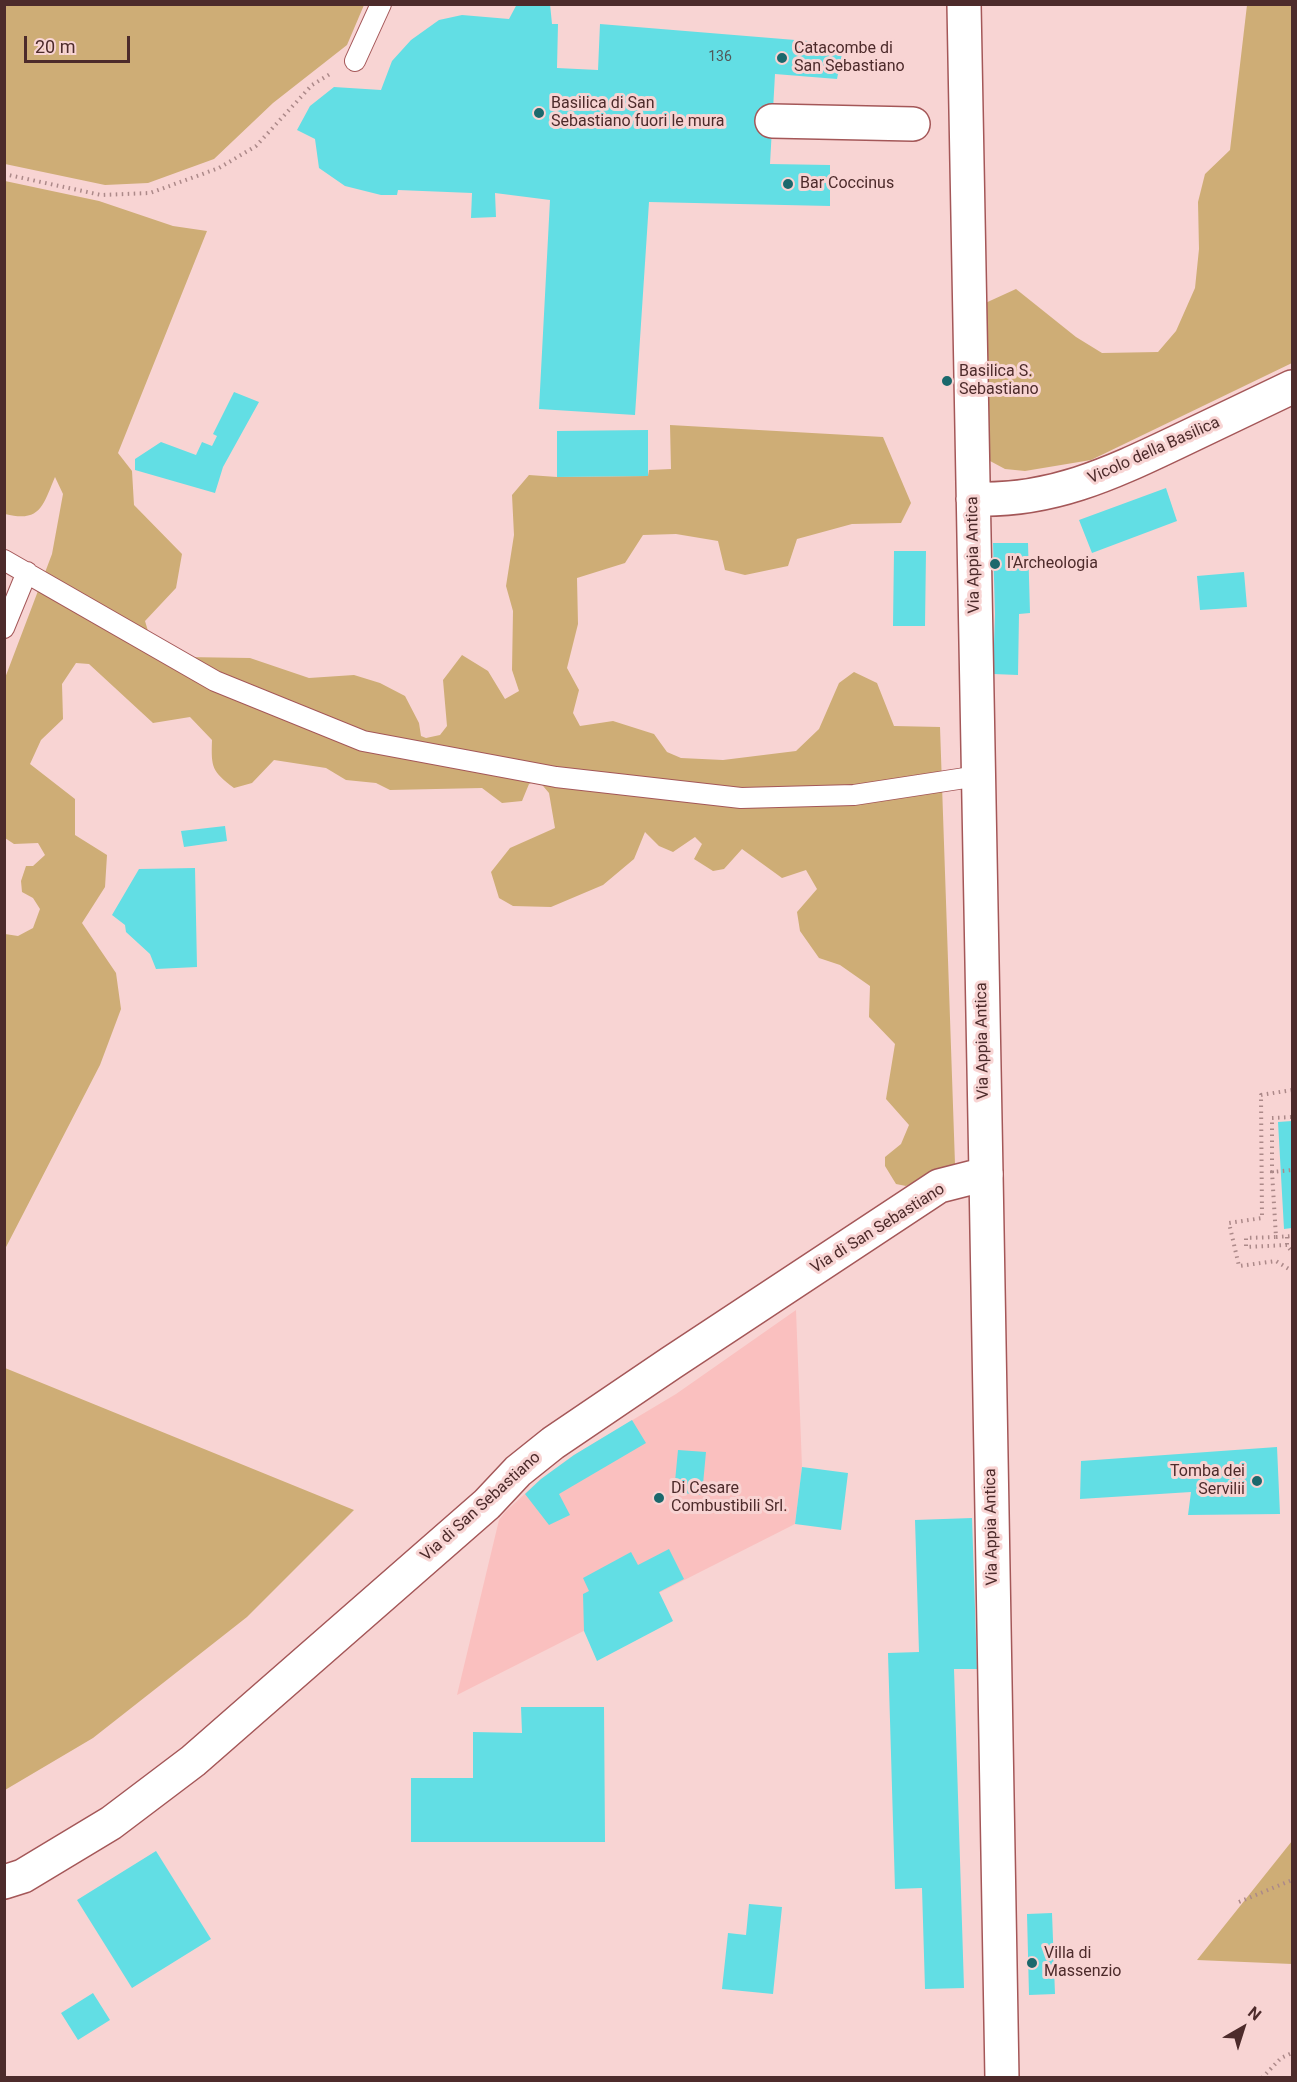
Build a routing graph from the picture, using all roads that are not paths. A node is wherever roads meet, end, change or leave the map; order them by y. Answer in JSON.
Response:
{"nodes":[{"id":1,"x":381,"y":4,"type":"edge"},
{"id":2,"x":964,"y":4,"type":"edge"},
{"id":3,"x":355,"y":61,"type":"road end"},
{"id":4,"x":772,"y":121,"type":"dead end"},
{"id":5,"x":913,"y":124,"type":"dead end"},
{"id":6,"x":1293,"y":387,"type":"edge"},
{"id":7,"x":973,"y":499,"type":"junction"},
{"id":8,"x":4,"y":560,"type":"edge"},
{"id":9,"x":27,"y":572,"type":"junction"},
{"id":10,"x":4,"y":628,"type":"edge"},
{"id":11,"x":978,"y":776,"type":"junction"},
{"id":12,"x":986,"y":1174,"type":"junction"},
{"id":13,"x":4,"y":1882,"type":"edge"},
{"id":14,"x":1002,"y":2078,"type":"edge"}],
"edges":[{"from":1,"to":3,"type":"lane"},
{"from":2,"to":7,"type":"main road","name":"Via Appia Antica"},
{"from":4,"to":5,"type":"main road"},
{"from":6,"to":7,"type":"main road","name":"Vicolo della Basilica"},
{"from":7,"to":11,"type":"main road","name":"Via Appia Antica"},
{"from":8,"to":9,"type":"lane"},
{"from":9,"to":10,"type":"lane"},
{"from":9,"to":11,"type":"lane"},
{"from":11,"to":12,"type":"main road","name":"Via Appia Antica"},
{"from":12,"to":13,"type":"main road","name":"Via di San Sebastiano"},
{"from":12,"to":14,"type":"main road","name":"Via Appia Antica"}]}
